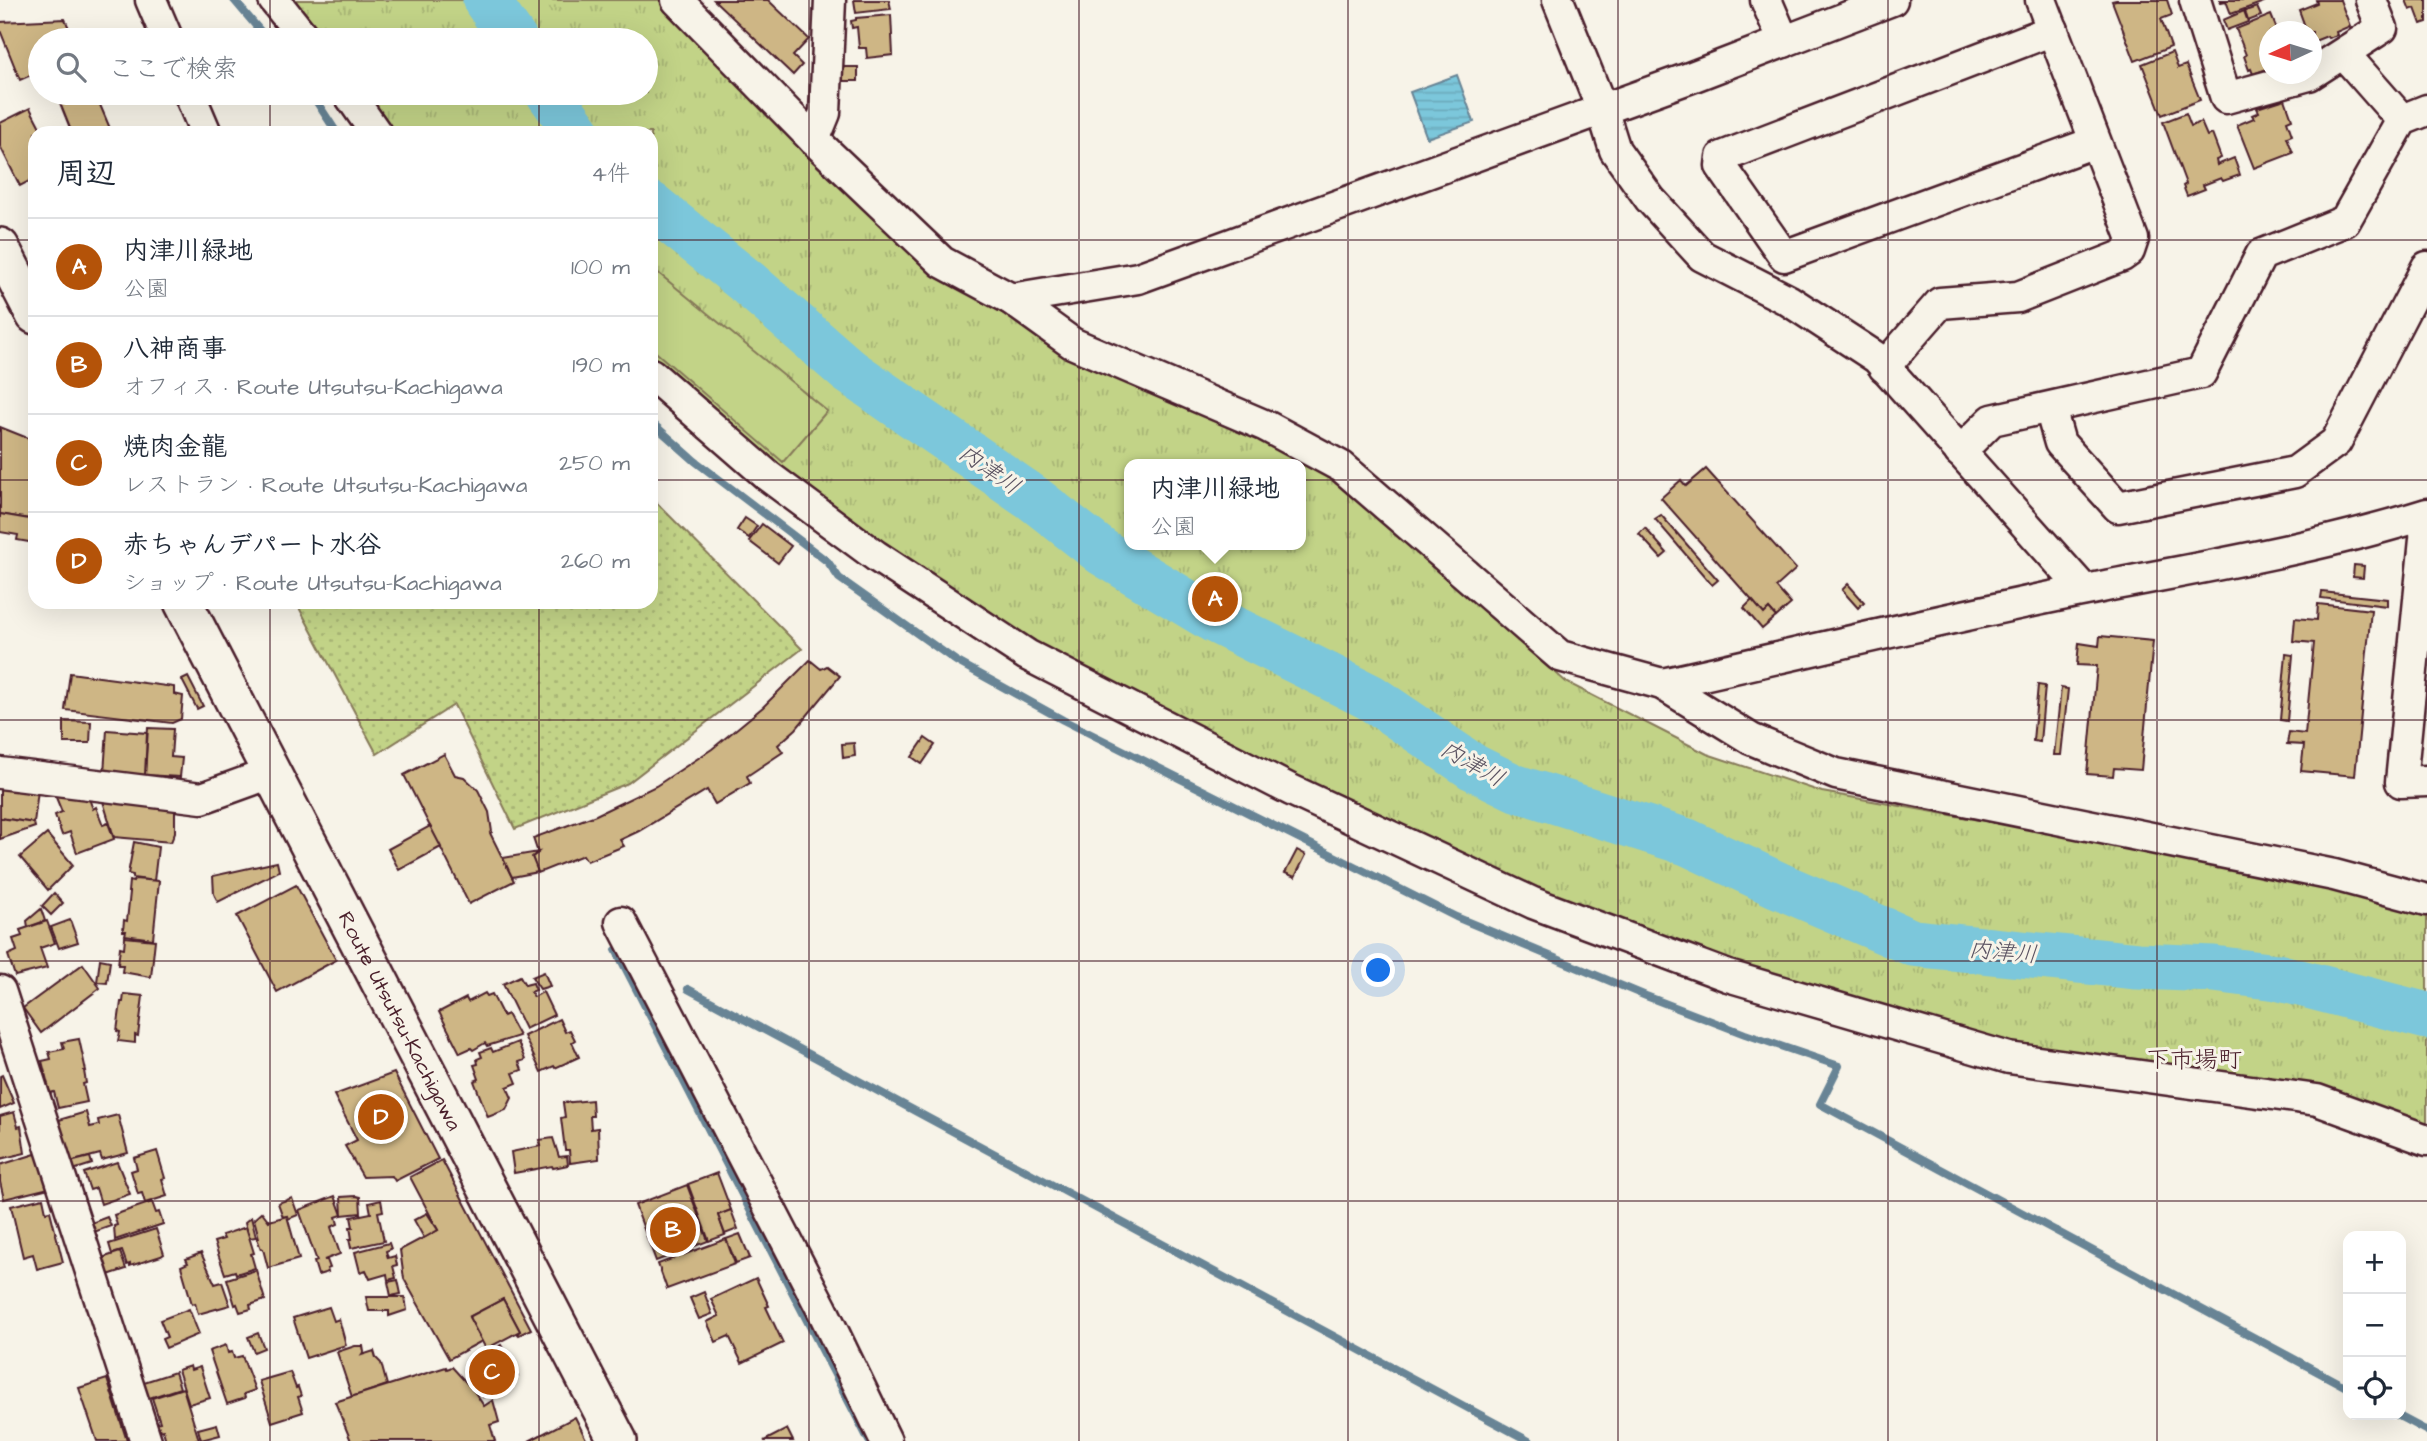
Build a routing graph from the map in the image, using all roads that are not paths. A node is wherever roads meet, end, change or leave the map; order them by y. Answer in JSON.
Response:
{"nodes":[{"id":1,"x":151,"y":0,"type":"edge"},
{"id":2,"x":274,"y":0,"type":"edge"},
{"id":3,"x":677,"y":0,"type":"edge"},
{"id":4,"x":831,"y":0,"type":"edge"},
{"id":5,"x":1558,"y":0,"type":"edge"},
{"id":6,"x":1766,"y":0,"type":"edge"},
{"id":7,"x":1892,"y":0,"type":"edge"},
{"id":8,"x":2041,"y":0,"type":"edge"},
{"id":9,"x":2195,"y":0,"type":"edge"},
{"id":10,"x":2371,"y":0,"type":"edge"},
{"id":11,"x":163,"y":28,"type":"edge"},
{"id":12,"x":296,"y":28,"type":"edge"},
{"id":13,"x":2053,"y":30,"type":"junction"},
{"id":14,"x":1784,"y":41,"type":"junction"},
{"id":15,"x":2344,"y":54,"type":"junction"},
{"id":16,"x":194,"y":105,"type":"edge"},
{"id":17,"x":356,"y":105,"type":"edge"},
{"id":18,"x":1602,"y":109,"type":"junction"},
{"id":19,"x":2415,"y":115,"type":"edge"},
{"id":20,"x":203,"y":126,"type":"edge"},
{"id":21,"x":371,"y":126,"type":"edge"},
{"id":22,"x":814,"y":140,"type":"junction"},
{"id":23,"x":2095,"y":142,"type":"junction"},
{"id":24,"x":0,"y":247,"type":"edge"},
{"id":25,"x":2427,"y":267,"type":"edge"},
{"id":26,"x":2420,"y":298,"type":"edge"},
{"id":27,"x":1011,"y":299,"type":"junction"},
{"id":28,"x":28,"y":301,"type":"edge"},
{"id":29,"x":1884,"y":367,"type":"junction"},
{"id":30,"x":658,"y":380,"type":"edge"},
{"id":31,"x":2050,"y":408,"type":"junction"},
{"id":32,"x":1960,"y":452,"type":"junction"},
{"id":33,"x":2427,"y":516,"type":"edge"},
{"id":34,"x":2084,"y":590,"type":"junction"},
{"id":35,"x":187,"y":609,"type":"edge"},
{"id":36,"x":1662,"y":684,"type":"junction"},
{"id":37,"x":0,"y":773,"type":"edge"},
{"id":38,"x":271,"y":773,"type":"junction"},
{"id":39,"x":2427,"y":780,"type":"edge"},
{"id":40,"x":2427,"y":900,"type":"edge"},
{"id":41,"x":621,"y":922,"type":"dead end"},
{"id":42,"x":0,"y":992,"type":"edge"},
{"id":43,"x":2427,"y":1140,"type":"edge"},
{"id":44,"x":146,"y":1441,"type":"edge"},
{"id":45,"x":618,"y":1441,"type":"edge"},
{"id":46,"x":886,"y":1441,"type":"edge"}],
"edges":[{"from":1,"to":11,"type":"street"},
{"from":2,"to":12,"type":"street"},
{"from":3,"to":22,"type":"street"},
{"from":4,"to":22,"type":"street"},
{"from":5,"to":18,"type":"street"},
{"from":6,"to":14,"type":"street"},
{"from":7,"to":14,"type":"street"},
{"from":8,"to":13,"type":"street"},
{"from":9,"to":15,"type":"street"},
{"from":10,"to":15,"type":"street"},
{"from":13,"to":23,"type":"street"},
{"from":13,"to":23,"type":"street"},
{"from":14,"to":18,"type":"street"},
{"from":15,"to":19,"type":"street"},
{"from":16,"to":20,"type":"street"},
{"from":17,"to":21,"type":"street"},
{"from":18,"to":27,"type":"street"},
{"from":18,"to":29,"type":"street"},
{"from":19,"to":31,"type":"street"},
{"from":22,"to":27,"type":"street"},
{"from":23,"to":29,"type":"street"},
{"from":24,"to":28,"type":"main road"},
{"from":25,"to":26,"type":"street"},
{"from":26,"to":31,"type":"street"},
{"from":27,"to":36,"type":"street"},
{"from":29,"to":32,"type":"street"},
{"from":30,"to":43,"type":"street"},
{"from":31,"to":32,"type":"street"},
{"from":32,"to":34,"type":"street"},
{"from":33,"to":34,"type":"street"},
{"from":33,"to":39,"type":"street"},
{"from":34,"to":36,"type":"street"},
{"from":35,"to":38,"type":"main road","name":"Route Utsutsu-Kachigawa"},
{"from":36,"to":40,"type":"street"},
{"from":37,"to":38,"type":"street"},
{"from":38,"to":45,"type":"main road","name":"Route Utsutsu-Kachigawa"},
{"from":41,"to":46,"type":"street"},
{"from":42,"to":44,"type":"street"}]}
